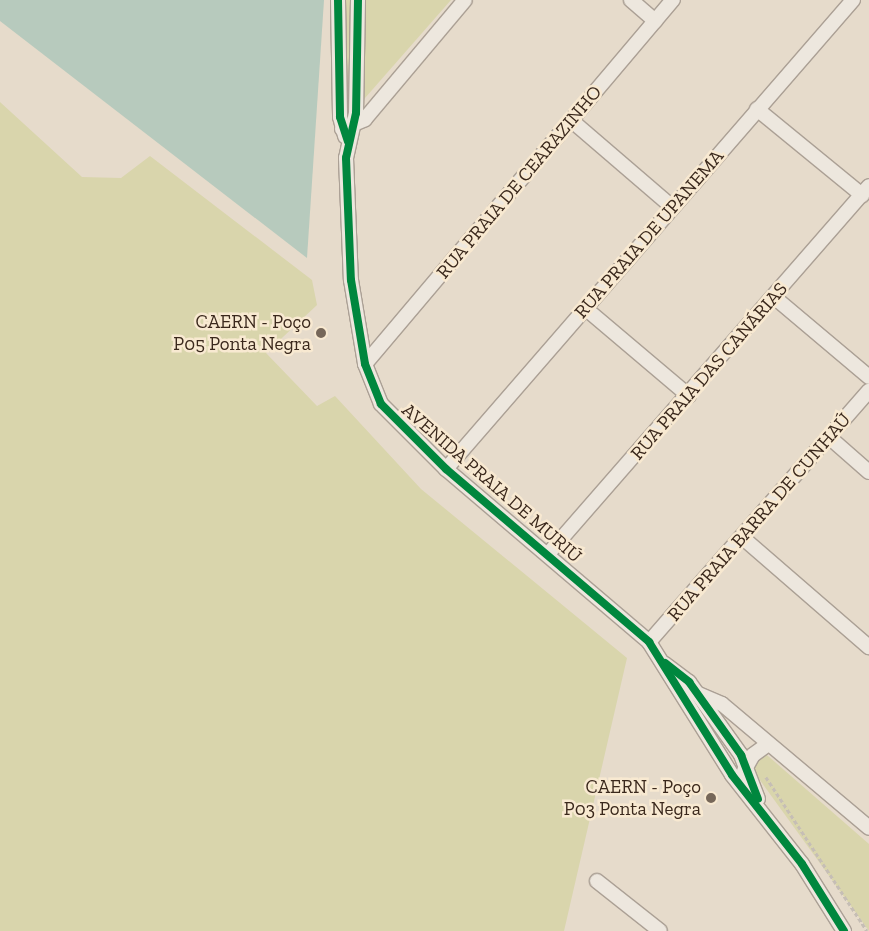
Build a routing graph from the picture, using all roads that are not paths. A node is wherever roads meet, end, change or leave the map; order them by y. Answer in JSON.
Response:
{"nodes":[{"id":1,"x":338,"y":0,"type":"edge"},
{"id":2,"x":358,"y":0,"type":"edge"},
{"id":3,"x":465,"y":0,"type":"edge"},
{"id":4,"x":631,"y":0,"type":"edge"},
{"id":5,"x":673,"y":0,"type":"edge"},
{"id":6,"x":853,"y":0,"type":"edge"},
{"id":7,"x":655,"y":21,"type":"junction"},
{"id":8,"x":757,"y":109,"type":"junction"},
{"id":9,"x":571,"y":120,"type":"junction"},
{"id":10,"x":348,"y":127,"type":"junction"},
{"id":11,"x":865,"y":191,"type":"edge"},
{"id":12,"x":672,"y":207,"type":"junction"},
{"id":13,"x":774,"y":297,"type":"junction"},
{"id":14,"x":585,"y":308,"type":"junction"},
{"id":15,"x":365,"y":364,"type":"junction"},
{"id":16,"x":869,"y":377,"type":"edge"},
{"id":17,"x":869,"y":391,"type":"edge"},
{"id":18,"x":689,"y":396,"type":"junction"},
{"id":19,"x":829,"y":437,"type":"junction"},
{"id":20,"x":446,"y":468,"type":"junction"},
{"id":21,"x":869,"y":472,"type":"edge"},
{"id":22,"x":744,"y":538,"type":"junction"},
{"id":23,"x":548,"y":554,"type":"junction"},
{"id":24,"x":649,"y":642,"type":"junction"},
{"id":25,"x":869,"y":648,"type":"edge"},
{"id":26,"x":657,"y":657,"type":"junction"},
{"id":27,"x":696,"y":693,"type":"junction"},
{"id":28,"x":754,"y":734,"type":"junction"},
{"id":29,"x":732,"y":742,"type":"junction"},
{"id":30,"x":767,"y":745,"type":"junction"},
{"id":31,"x":717,"y":750,"type":"junction"},
{"id":32,"x":747,"y":770,"type":"junction"},
{"id":33,"x":732,"y":775,"type":"junction"},
{"id":34,"x":762,"y":809,"type":"junction"},
{"id":35,"x":869,"y":828,"type":"edge"},
{"id":36,"x":597,"y":881,"type":"dead end"},
{"id":37,"x":660,"y":931,"type":"edge"},
{"id":38,"x":844,"y":931,"type":"edge"}],
"edges":[{"from":1,"to":10,"type":"street","name":"AVENIDA PRAIA DE MURIÚ"},
{"from":2,"to":10,"type":"street","name":"AVENIDA PRAIA DE MURIÚ"},
{"from":3,"to":10,"type":"street"},
{"from":4,"to":7,"type":"street"},
{"from":5,"to":7,"type":"street","name":"RUA PRAIA DE CEARAZINHO"},
{"from":6,"to":8,"type":"street","name":"RUA PRAIA DE UPANEMA"},
{"from":7,"to":9,"type":"street","name":"RUA PRAIA DE CEARAZINHO"},
{"from":8,"to":11,"type":"street"},
{"from":8,"to":12,"type":"street","name":"RUA PRAIA DE UPANEMA"},
{"from":9,"to":12,"type":"street"},
{"from":9,"to":15,"type":"street","name":"RUA PRAIA DE CEARAZINHO"},
{"from":10,"to":15,"type":"street","name":"AVENIDA PRAIA DE MURIÚ"},
{"from":11,"to":13,"type":"street","name":"RUA PRAIA DAS CANÁRIAS"},
{"from":12,"to":14,"type":"street","name":"RUA PRAIA DE UPANEMA"},
{"from":13,"to":16,"type":"street"},
{"from":13,"to":18,"type":"street","name":"RUA PRAIA DAS CANÁRIAS"},
{"from":14,"to":18,"type":"street"},
{"from":14,"to":20,"type":"street","name":"RUA PRAIA DE UPANEMA"},
{"from":15,"to":20,"type":"street","name":"AVENIDA PRAIA DE MURIÚ"},
{"from":17,"to":19,"type":"street","name":"RUA PRAIA BARRA DE CUNHAÚ"},
{"from":18,"to":23,"type":"street","name":"RUA PRAIA DAS CANÁRIAS"},
{"from":19,"to":21,"type":"street"},
{"from":19,"to":22,"type":"street","name":"RUA PRAIA BARRA DE CUNHAÚ"},
{"from":20,"to":23,"type":"street","name":"AVENIDA PRAIA DE MURIÚ"},
{"from":22,"to":24,"type":"street","name":"RUA PRAIA BARRA DE CUNHAÚ"},
{"from":22,"to":25,"type":"street"},
{"from":23,"to":24,"type":"street","name":"AVENIDA PRAIA DE MURIÚ"},
{"from":24,"to":26,"type":"street"},
{"from":26,"to":27,"type":"street"},
{"from":26,"to":31,"type":"street"},
{"from":27,"to":28,"type":"street"},
{"from":27,"to":29,"type":"street"},
{"from":28,"to":29,"type":"street"},
{"from":28,"to":30,"type":"street"},
{"from":29,"to":31,"type":"street"},
{"from":29,"to":32,"type":"street"},
{"from":30,"to":32,"type":"street"},
{"from":30,"to":35,"type":"street"},
{"from":31,"to":33,"type":"street"},
{"from":32,"to":33,"type":"street"},
{"from":32,"to":34,"type":"street"},
{"from":33,"to":34,"type":"street"},
{"from":34,"to":38,"type":"street"},
{"from":36,"to":37,"type":"street"}]}
